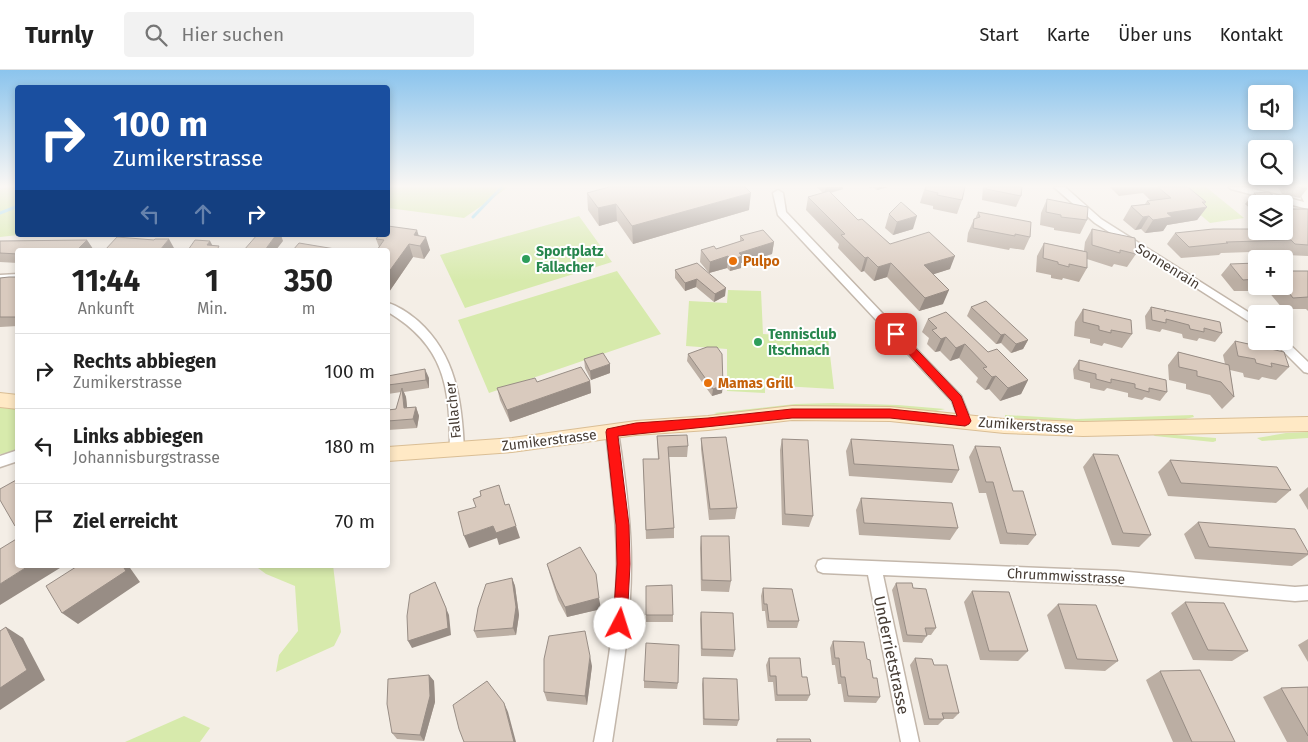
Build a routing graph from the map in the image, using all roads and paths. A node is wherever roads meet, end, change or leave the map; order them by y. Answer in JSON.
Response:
{"nodes":[{"id":1,"x":786,"y":218,"type":"edge"},
{"id":2,"x":1098,"y":218,"type":"edge"},
{"id":3,"x":15,"y":277,"type":"edge"},
{"id":4,"x":0,"y":278,"type":"edge"},
{"id":5,"x":390,"y":309,"type":"edge"},
{"id":6,"x":1248,"y":317,"type":"edge"},
{"id":7,"x":1288,"y":350,"type":"edge"},
{"id":8,"x":1308,"y":369,"type":"edge"},
{"id":9,"x":0,"y":400,"type":"edge"},
{"id":10,"x":15,"y":402,"type":"edge"},
{"id":11,"x":965,"y":421,"type":"junction"},
{"id":12,"x":1308,"y":424,"type":"edge"},
{"id":13,"x":612,"y":432,"type":"junction"},
{"id":14,"x":456,"y":450,"type":"junction"},
{"id":15,"x":390,"y":454,"type":"edge"},
{"id":16,"x":15,"y":457,"type":"edge"},
{"id":17,"x":0,"y":462,"type":"edge"},
{"id":18,"x":823,"y":566,"type":"dead end"},
{"id":19,"x":874,"y":568,"type":"junction"},
{"id":20,"x":1308,"y":593,"type":"edge"},
{"id":21,"x":604,"y":742,"type":"edge"},
{"id":22,"x":910,"y":742,"type":"edge"}],
"edges":[{"from":1,"to":11,"type":"street"},
{"from":2,"to":6,"type":"street","name":"Sonnenrain"},
{"from":3,"to":4,"type":"street"},
{"from":5,"to":14,"type":"street","name":"Fallacher"},
{"from":7,"to":8,"type":"street"},
{"from":9,"to":10,"type":"main road"},
{"from":11,"to":12,"type":"main road","name":"Zumikerstrasse"},
{"from":11,"to":13,"type":"main road","name":"Zumikerstrasse"},
{"from":13,"to":14,"type":"main road","name":"Zumikerstrasse"},
{"from":13,"to":21,"type":"street"},
{"from":14,"to":15,"type":"main road","name":"Zumikerstrasse"},
{"from":16,"to":17,"type":"street"},
{"from":18,"to":19,"type":"street","name":"Chrummwisstrasse"},
{"from":19,"to":20,"type":"street","name":"Chrummwisstrasse"},
{"from":19,"to":22,"type":"street","name":"Underrietstrasse"}]}
